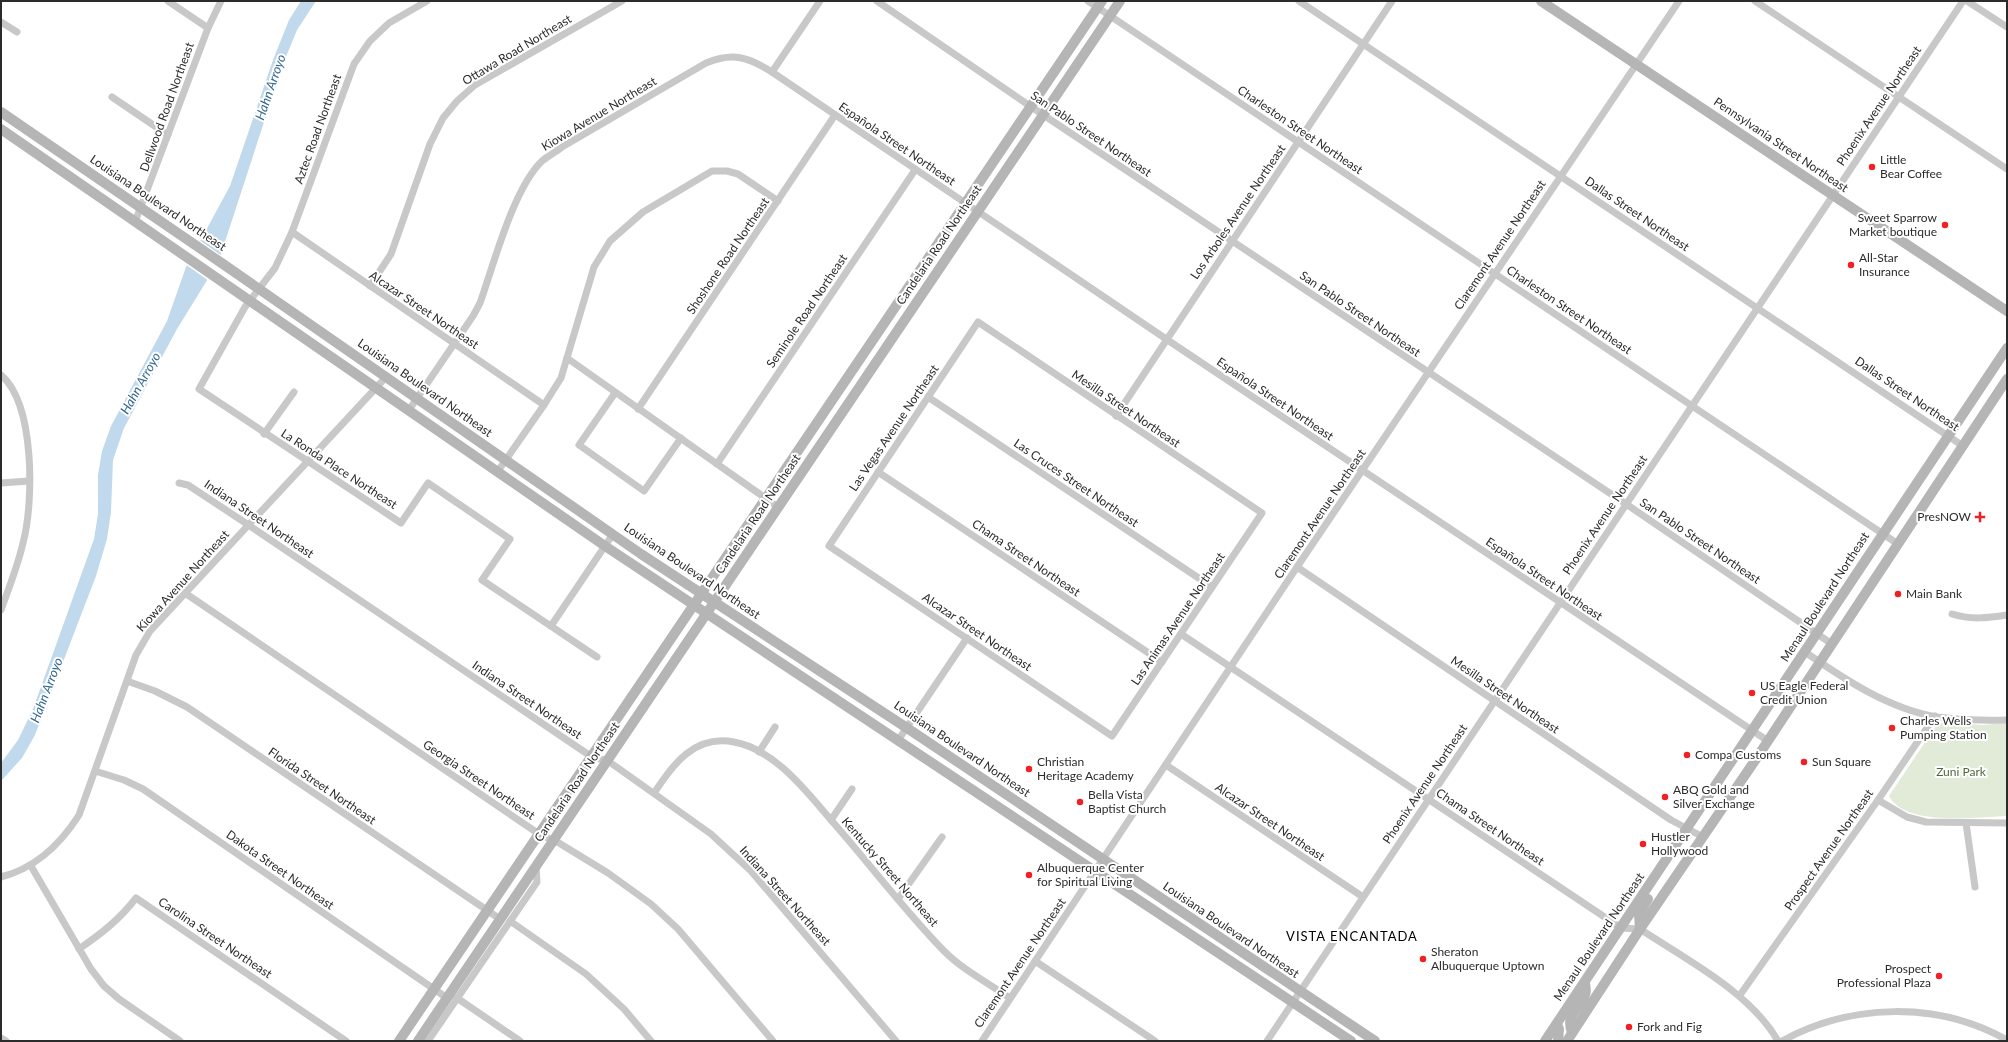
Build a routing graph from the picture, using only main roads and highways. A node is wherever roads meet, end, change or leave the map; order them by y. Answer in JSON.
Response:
{"nodes":[{"id":1,"x":1120,"y":1,"type":"edge"},
{"id":2,"x":1541,"y":1,"type":"edge"},
{"id":3,"x":1099,"y":4,"type":"edge"},
{"id":4,"x":1,"y":112,"type":"edge"},
{"id":5,"x":1,"y":129,"type":"edge"},
{"id":6,"x":42,"y":140,"type":"junction"},
{"id":7,"x":34,"y":152,"type":"junction"},
{"id":8,"x":2007,"y":311,"type":"edge"},
{"id":9,"x":2007,"y":348,"type":"edge"},
{"id":10,"x":2007,"y":379,"type":"edge"},
{"id":11,"x":702,"y":595,"type":"junction"},
{"id":12,"x":714,"y":603,"type":"junction"},
{"id":13,"x":695,"y":605,"type":"junction"},
{"id":14,"x":707,"y":613,"type":"junction"},
{"id":15,"x":1653,"y":879,"type":"junction"},
{"id":16,"x":1621,"y":928,"type":"junction"},
{"id":17,"x":1640,"y":929,"type":"junction"},
{"id":18,"x":1585,"y":982,"type":"junction"},
{"id":19,"x":1605,"y":983,"type":"junction"},
{"id":20,"x":1556,"y":1024,"type":"junction"},
{"id":21,"x":1570,"y":1037,"type":"edge"},
{"id":22,"x":400,"y":1041,"type":"edge"},
{"id":23,"x":418,"y":1041,"type":"edge"},
{"id":24,"x":1351,"y":1041,"type":"edge"},
{"id":25,"x":1375,"y":1041,"type":"edge"},
{"id":26,"x":1545,"y":1041,"type":"edge"},
{"id":27,"x":1558,"y":1041,"type":"edge"}],
"edges":[{"from":1,"to":12,"type":"main road","name":"Candelaria Road Northeast"},
{"from":2,"to":8,"type":"main road","name":"Pennsylvania Street Northeast"},
{"from":3,"to":11,"type":"main road","name":"Candelaria Road Northeast"},
{"from":4,"to":6,"type":"main road","name":"Louisiana Boulevard Northeast"},
{"from":5,"to":7,"type":"main road","name":"Louisiana Boulevard Northeast"},
{"from":6,"to":7,"type":"main road"},
{"from":6,"to":11,"type":"main road","name":"Louisiana Boulevard Northeast"},
{"from":7,"to":13,"type":"main road","name":"Louisiana Boulevard Northeast"},
{"from":9,"to":15,"type":"main road","name":"Menaul Boulevard Northeast"},
{"from":10,"to":17,"type":"main road"},
{"from":11,"to":12,"type":"main road","name":"Louisiana Boulevard Northeast"},
{"from":11,"to":13,"type":"main road","name":"Candelaria Road Northeast"},
{"from":12,"to":14,"type":"main road","name":"Candelaria Road Northeast"},
{"from":12,"to":25,"type":"main road","name":"Louisiana Boulevard Northeast"},
{"from":13,"to":14,"type":"main road","name":"Louisiana Boulevard Northeast"},
{"from":13,"to":22,"type":"main road","name":"Candelaria Road Northeast"},
{"from":14,"to":23,"type":"main road","name":"Candelaria Road Northeast"},
{"from":14,"to":24,"type":"main road","name":"Louisiana Boulevard Northeast"},
{"from":15,"to":16,"type":"main road","name":"Menaul Boulevard Northeast"},
{"from":15,"to":17,"type":"main road"},
{"from":16,"to":18,"type":"main road","name":"Menaul Boulevard Northeast"},
{"from":16,"to":19,"type":"main road"},
{"from":17,"to":19,"type":"main road"},
{"from":18,"to":20,"type":"main road","name":"Menaul Boulevard Northeast"},
{"from":18,"to":21,"type":"main road"},
{"from":19,"to":21,"type":"main road"},
{"from":20,"to":26,"type":"main road","name":"Menaul Boulevard Northeast"},
{"from":20,"to":27,"type":"main road"}]}
